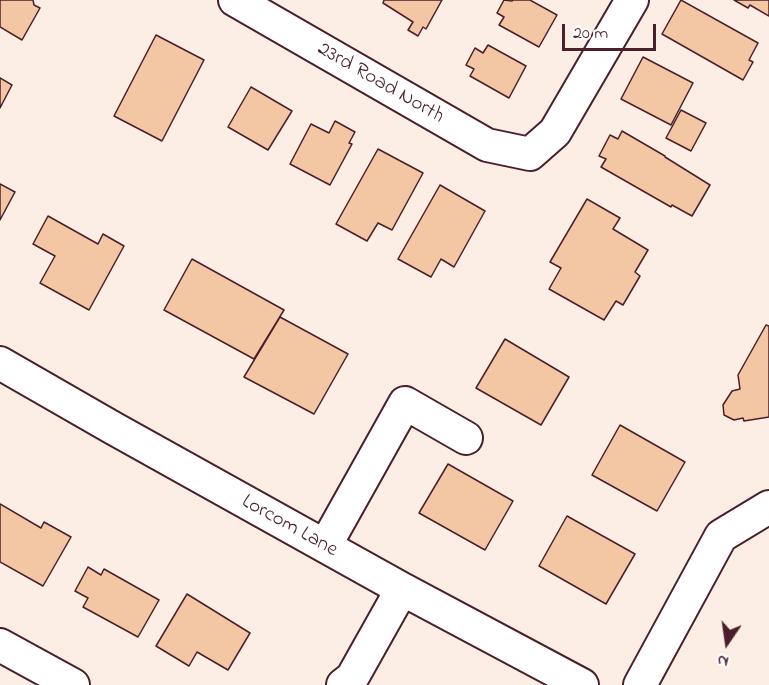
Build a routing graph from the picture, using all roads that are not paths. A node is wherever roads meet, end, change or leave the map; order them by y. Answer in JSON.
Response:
{"nodes":[{"id":1,"x":236,"y":0,"type":"edge"},
{"id":2,"x":632,"y":0,"type":"edge"},
{"id":3,"x":0,"y":363,"type":"edge"},
{"id":4,"x":466,"y":438,"type":"dead end"},
{"id":5,"x":769,"y":507,"type":"edge"},
{"id":6,"x":325,"y":546,"type":"junction"},
{"id":7,"x":402,"y":589,"type":"junction"},
{"id":8,"x":0,"y":645,"type":"edge"},
{"id":9,"x":73,"y":685,"type":"edge"},
{"id":10,"x":343,"y":685,"type":"edge"},
{"id":11,"x":582,"y":685,"type":"edge"},
{"id":12,"x":640,"y":685,"type":"edge"}],
"edges":[{"from":1,"to":2,"type":"street","name":"23rd Road North"},
{"from":3,"to":6,"type":"street","name":"Lorcom Lane"},
{"from":4,"to":6,"type":"street"},
{"from":5,"to":12,"type":"street"},
{"from":6,"to":7,"type":"street","name":"Lorcom Lane"},
{"from":7,"to":10,"type":"street"},
{"from":7,"to":11,"type":"street","name":"Lorcom Lane"},
{"from":8,"to":9,"type":"street"}]}
